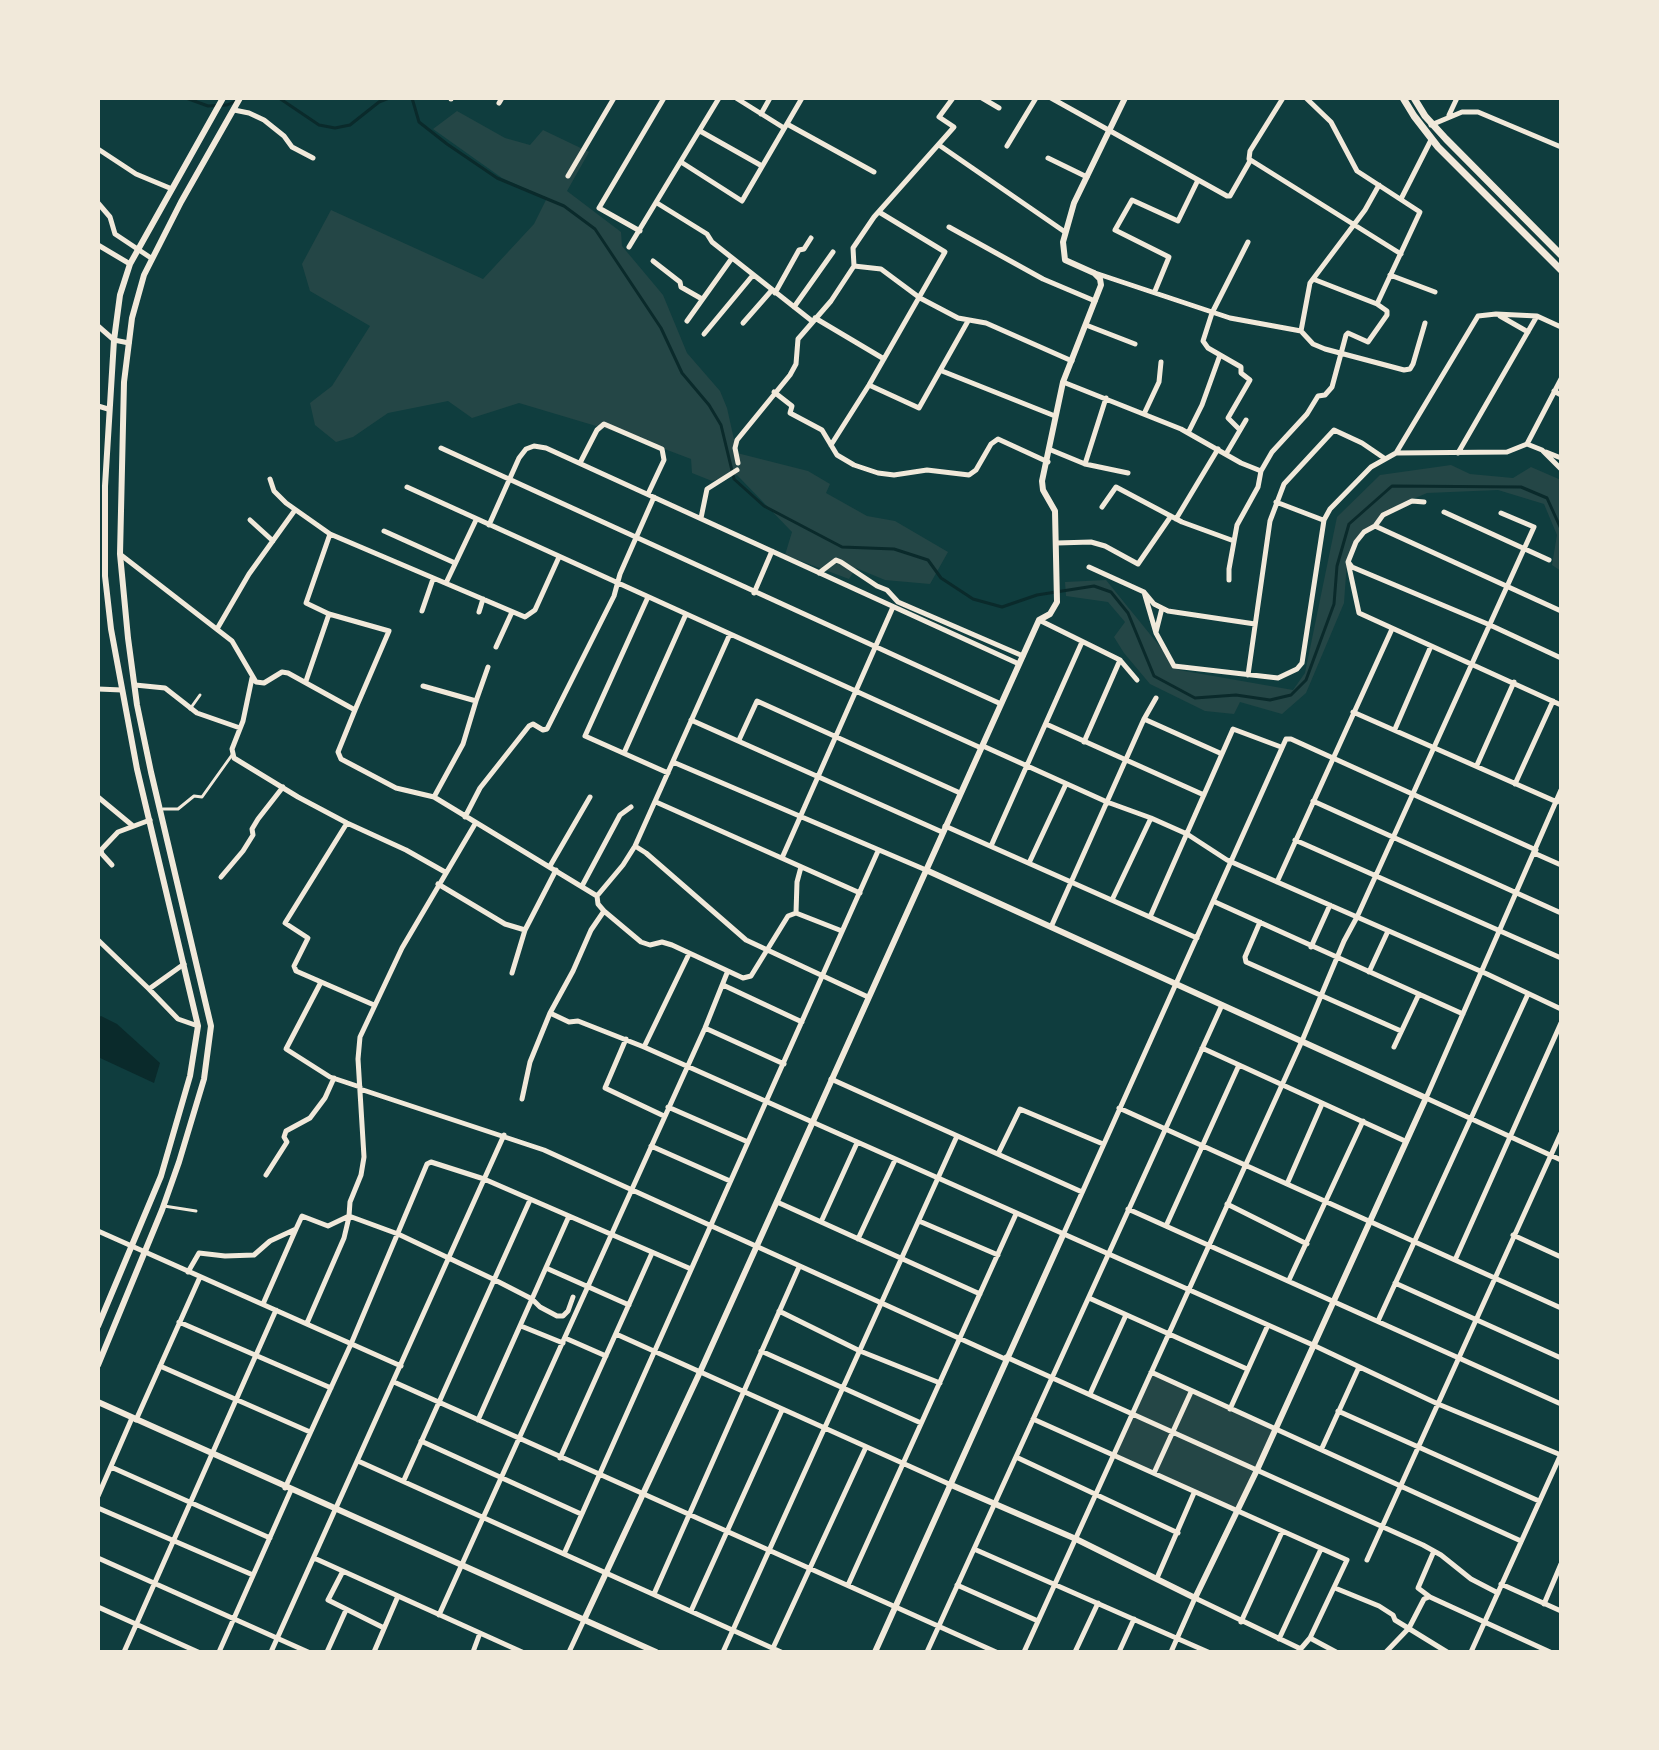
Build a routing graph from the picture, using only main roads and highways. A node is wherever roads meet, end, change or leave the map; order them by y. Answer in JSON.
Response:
{"nodes":[{"id":1,"x":1403,"y":98,"type":"edge"},
{"id":2,"x":1414,"y":98,"type":"edge"},
{"id":3,"x":1561,"y":255,"type":"edge"},
{"id":4,"x":1561,"y":270,"type":"edge"}],
"edges":[{"from":1,"to":4,"type":"main road"},
{"from":2,"to":3,"type":"main road"}]}
